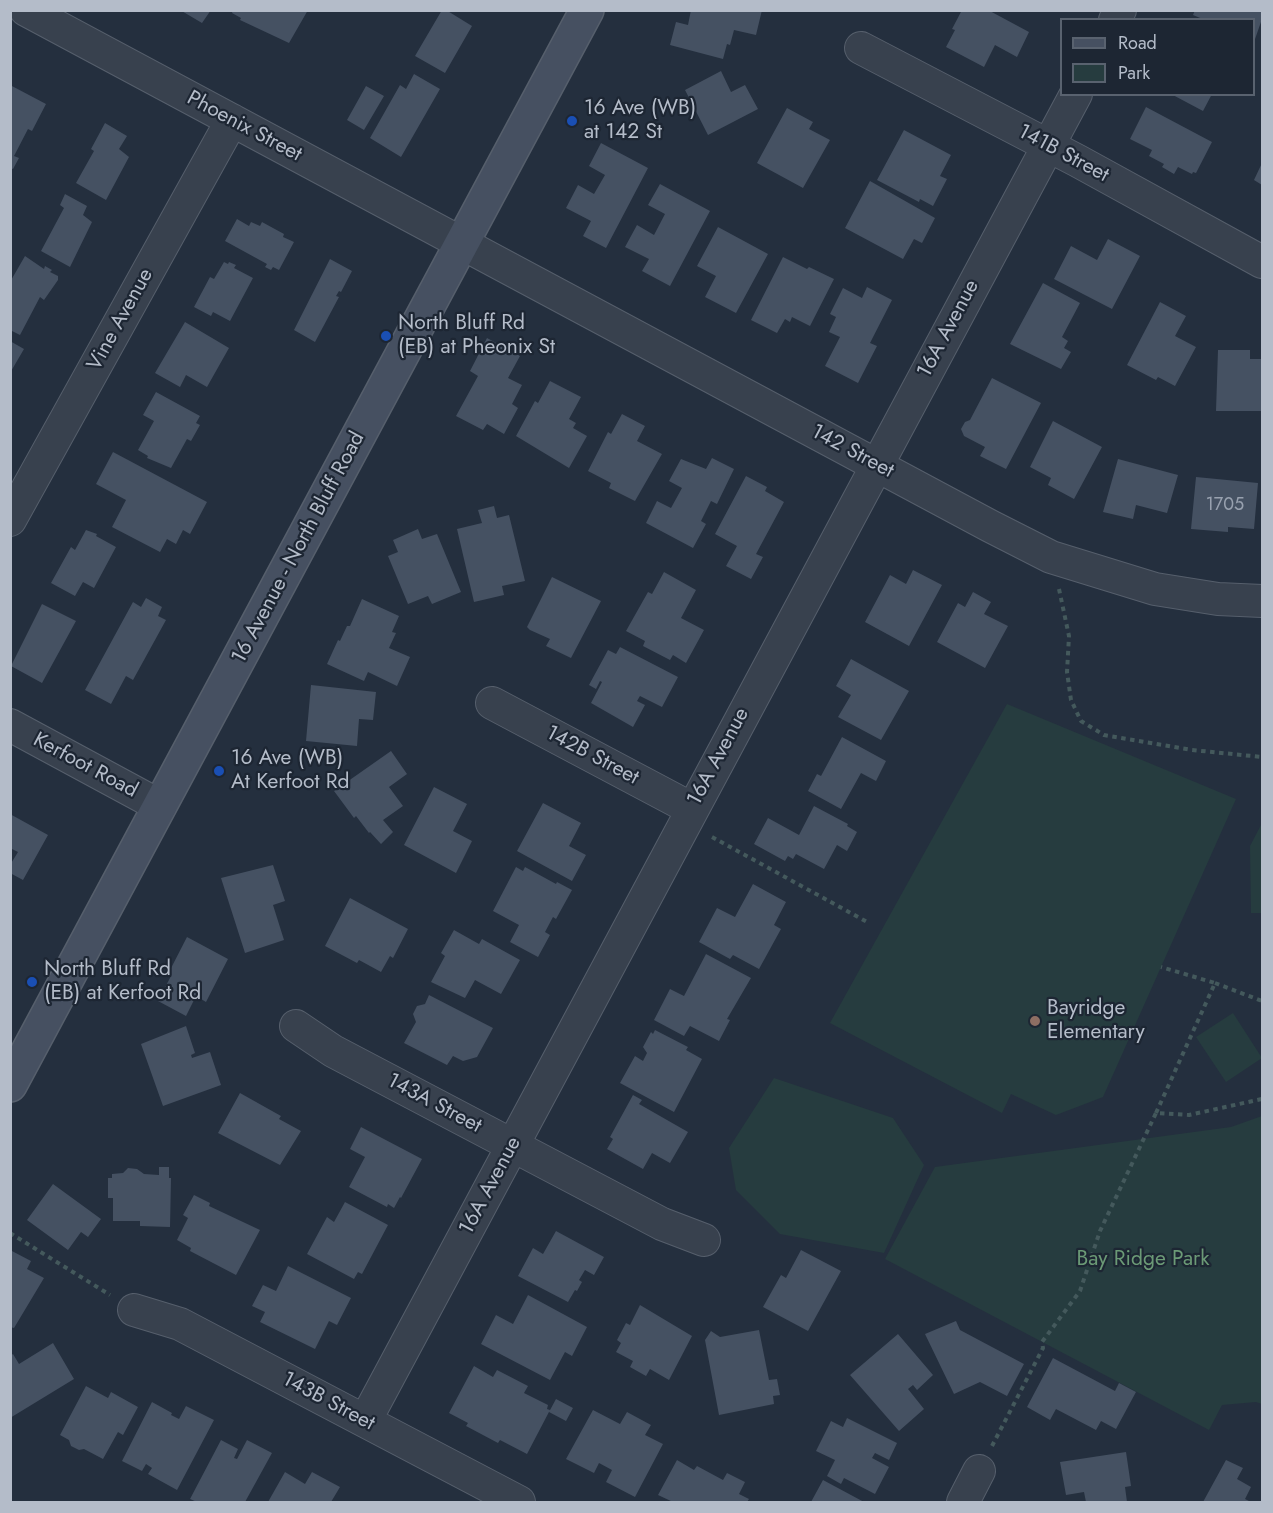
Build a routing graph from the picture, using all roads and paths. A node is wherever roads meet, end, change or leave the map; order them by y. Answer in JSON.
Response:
{"nodes":[{"id":1,"x":26,"y":10,"type":"edge"},
{"id":2,"x":587,"y":10,"type":"edge"},
{"id":3,"x":861,"y":48,"type":"dead end"},
{"id":4,"x":1075,"y":96,"type":"edge"},
{"id":5,"x":232,"y":120,"type":"junction"},
{"id":6,"x":1049,"y":146,"type":"junction"},
{"id":7,"x":462,"y":244,"type":"junction"},
{"id":8,"x":1263,"y":262,"type":"edge"},
{"id":9,"x":876,"y":465,"type":"junction"},
{"id":10,"x":10,"y":520,"type":"edge"},
{"id":11,"x":1057,"y":582,"type":"dead end"},
{"id":12,"x":1263,"y":601,"type":"edge"},
{"id":13,"x":492,"y":703,"type":"dead end"},
{"id":14,"x":10,"y":725,"type":"edge"},
{"id":15,"x":1263,"y":757,"type":"edge"},
{"id":16,"x":160,"y":806,"type":"junction"},
{"id":17,"x":688,"y":815,"type":"junction"},
{"id":18,"x":869,"y":923,"type":"dead end"},
{"id":19,"x":1161,"y":967,"type":"dead end"},
{"id":20,"x":1215,"y":983,"type":"junction"},
{"id":21,"x":1263,"y":1000,"type":"edge"},
{"id":22,"x":296,"y":1026,"type":"dead end"},
{"id":23,"x":10,"y":1085,"type":"edge"},
{"id":24,"x":1263,"y":1099,"type":"edge"},
{"id":25,"x":1156,"y":1113,"type":"junction"},
{"id":26,"x":513,"y":1146,"type":"junction"},
{"id":27,"x":10,"y":1233,"type":"edge"},
{"id":28,"x":704,"y":1240,"type":"dead end"},
{"id":29,"x":134,"y":1310,"type":"joint"},
{"id":30,"x":365,"y":1421,"type":"junction"},
{"id":31,"x":979,"y":1471,"type":"joint"},
{"id":32,"x":519,"y":1503,"type":"edge"},
{"id":33,"x":963,"y":1503,"type":"edge"}],
"edges":[{"from":1,"to":5,"type":"street","name":"Phoenix Street"},
{"from":2,"to":7,"type":"main road","name":"16 Avenue - North Bluff Road"},
{"from":3,"to":6,"type":"street","name":"141B Street"},
{"from":4,"to":6,"type":"street","name":"16A Avenue"},
{"from":5,"to":7,"type":"street","name":"Phoenix Street"},
{"from":5,"to":10,"type":"street","name":"Vine Avenue"},
{"from":6,"to":8,"type":"street","name":"141B Street"},
{"from":6,"to":9,"type":"street","name":"16A Avenue"},
{"from":7,"to":9,"type":"street","name":"142 Street"},
{"from":7,"to":16,"type":"main road","name":"16 Avenue - North Bluff Road"},
{"from":9,"to":12,"type":"street","name":"142 Street"},
{"from":9,"to":17,"type":"street","name":"16A Avenue"},
{"from":11,"to":15,"type":"path"},
{"from":13,"to":17,"type":"street","name":"142B Street"},
{"from":14,"to":16,"type":"street","name":"Kerfoot Road"},
{"from":16,"to":23,"type":"main road","name":"16 Avenue - North Bluff Road"},
{"from":17,"to":18,"type":"path"},
{"from":17,"to":26,"type":"street","name":"16A Avenue"},
{"from":19,"to":20,"type":"path"},
{"from":20,"to":21,"type":"path"},
{"from":20,"to":25,"type":"path"},
{"from":22,"to":26,"type":"street","name":"143A Street"},
{"from":24,"to":25,"type":"path"},
{"from":25,"to":31,"type":"path"},
{"from":26,"to":28,"type":"street","name":"143A Street"},
{"from":26,"to":30,"type":"street","name":"16A Avenue"},
{"from":27,"to":29,"type":"path"},
{"from":29,"to":30,"type":"street","name":"143B Street"},
{"from":30,"to":32,"type":"street","name":"143B Street"},
{"from":31,"to":33,"type":"street"}]}
